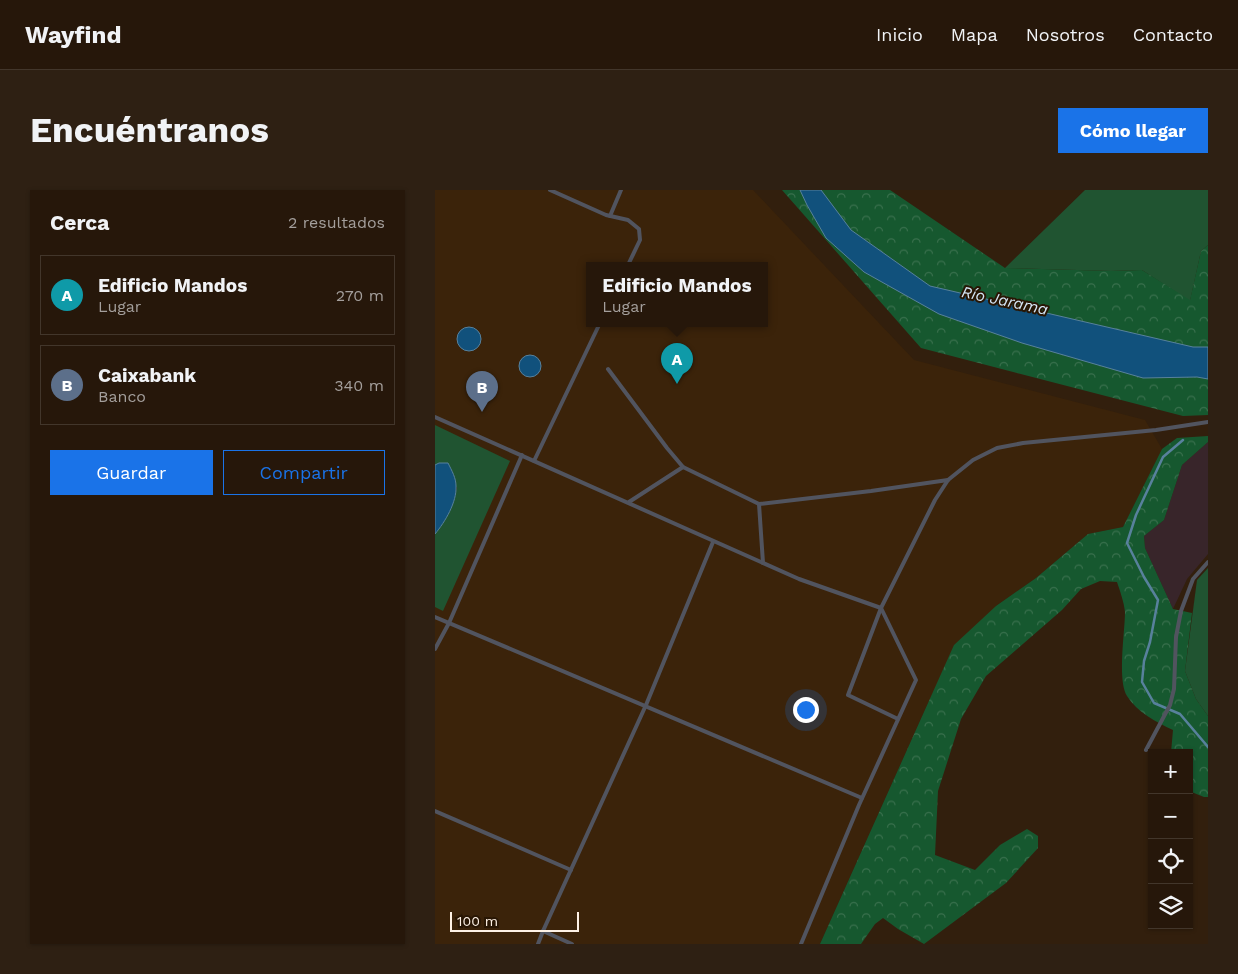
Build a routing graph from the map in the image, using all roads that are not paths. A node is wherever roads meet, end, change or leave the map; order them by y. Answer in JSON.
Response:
{"nodes":[{"id":1,"x":550,"y":190,"type":"edge"},
{"id":2,"x":621,"y":190,"type":"edge"},
{"id":3,"x":610,"y":216,"type":"junction"},
{"id":4,"x":629,"y":262,"type":"edge"},
{"id":5,"x":598,"y":327,"type":"edge"},
{"id":6,"x":608,"y":370,"type":"dead end"},
{"id":7,"x":435,"y":416,"type":"edge"},
{"id":8,"x":1206,"y":422,"type":"edge"},
{"id":9,"x":522,"y":455,"type":"junction"},
{"id":10,"x":534,"y":461,"type":"junction"},
{"id":11,"x":683,"y":467,"type":"junction"},
{"id":12,"x":948,"y":480,"type":"junction"},
{"id":13,"x":629,"y":502,"type":"junction"},
{"id":14,"x":759,"y":504,"type":"junction"},
{"id":15,"x":713,"y":542,"type":"junction"},
{"id":16,"x":1208,"y":562,"type":"edge"},
{"id":17,"x":763,"y":563,"type":"junction"},
{"id":18,"x":881,"y":608,"type":"junction"},
{"id":19,"x":435,"y":617,"type":"edge"},
{"id":20,"x":449,"y":623,"type":"junction"},
{"id":21,"x":435,"y":649,"type":"edge"},
{"id":22,"x":646,"y":705,"type":"junction"},
{"id":23,"x":898,"y":719,"type":"junction"},
{"id":24,"x":1147,"y":750,"type":"dead end"},
{"id":25,"x":862,"y":798,"type":"junction"},
{"id":26,"x":435,"y":811,"type":"edge"},
{"id":27,"x":571,"y":870,"type":"junction"},
{"id":28,"x":543,"y":931,"type":"junction"},
{"id":29,"x":538,"y":944,"type":"edge"},
{"id":30,"x":572,"y":944,"type":"edge"},
{"id":31,"x":801,"y":944,"type":"edge"}],
"edges":[{"from":1,"to":3,"type":"lane"},
{"from":2,"to":3,"type":"lane"},
{"from":3,"to":4,"type":"lane"},
{"from":5,"to":10,"type":"lane"},
{"from":6,"to":11,"type":"lane"},
{"from":7,"to":9,"type":"lane"},
{"from":8,"to":12,"type":"lane"},
{"from":9,"to":10,"type":"lane"},
{"from":9,"to":20,"type":"lane"},
{"from":10,"to":13,"type":"lane"},
{"from":11,"to":13,"type":"lane"},
{"from":11,"to":14,"type":"lane"},
{"from":12,"to":14,"type":"lane"},
{"from":12,"to":18,"type":"lane"},
{"from":13,"to":15,"type":"lane"},
{"from":14,"to":17,"type":"lane"},
{"from":15,"to":17,"type":"lane"},
{"from":15,"to":22,"type":"lane"},
{"from":16,"to":24,"type":"lane"},
{"from":17,"to":18,"type":"lane"},
{"from":18,"to":23,"type":"lane"},
{"from":18,"to":23,"type":"lane"},
{"from":19,"to":20,"type":"lane"},
{"from":20,"to":21,"type":"lane"},
{"from":20,"to":22,"type":"lane"},
{"from":22,"to":25,"type":"lane"},
{"from":22,"to":27,"type":"lane"},
{"from":23,"to":25,"type":"lane"},
{"from":25,"to":31,"type":"lane"},
{"from":26,"to":27,"type":"lane"},
{"from":27,"to":28,"type":"lane"},
{"from":28,"to":29,"type":"lane"},
{"from":28,"to":30,"type":"lane"}]}
